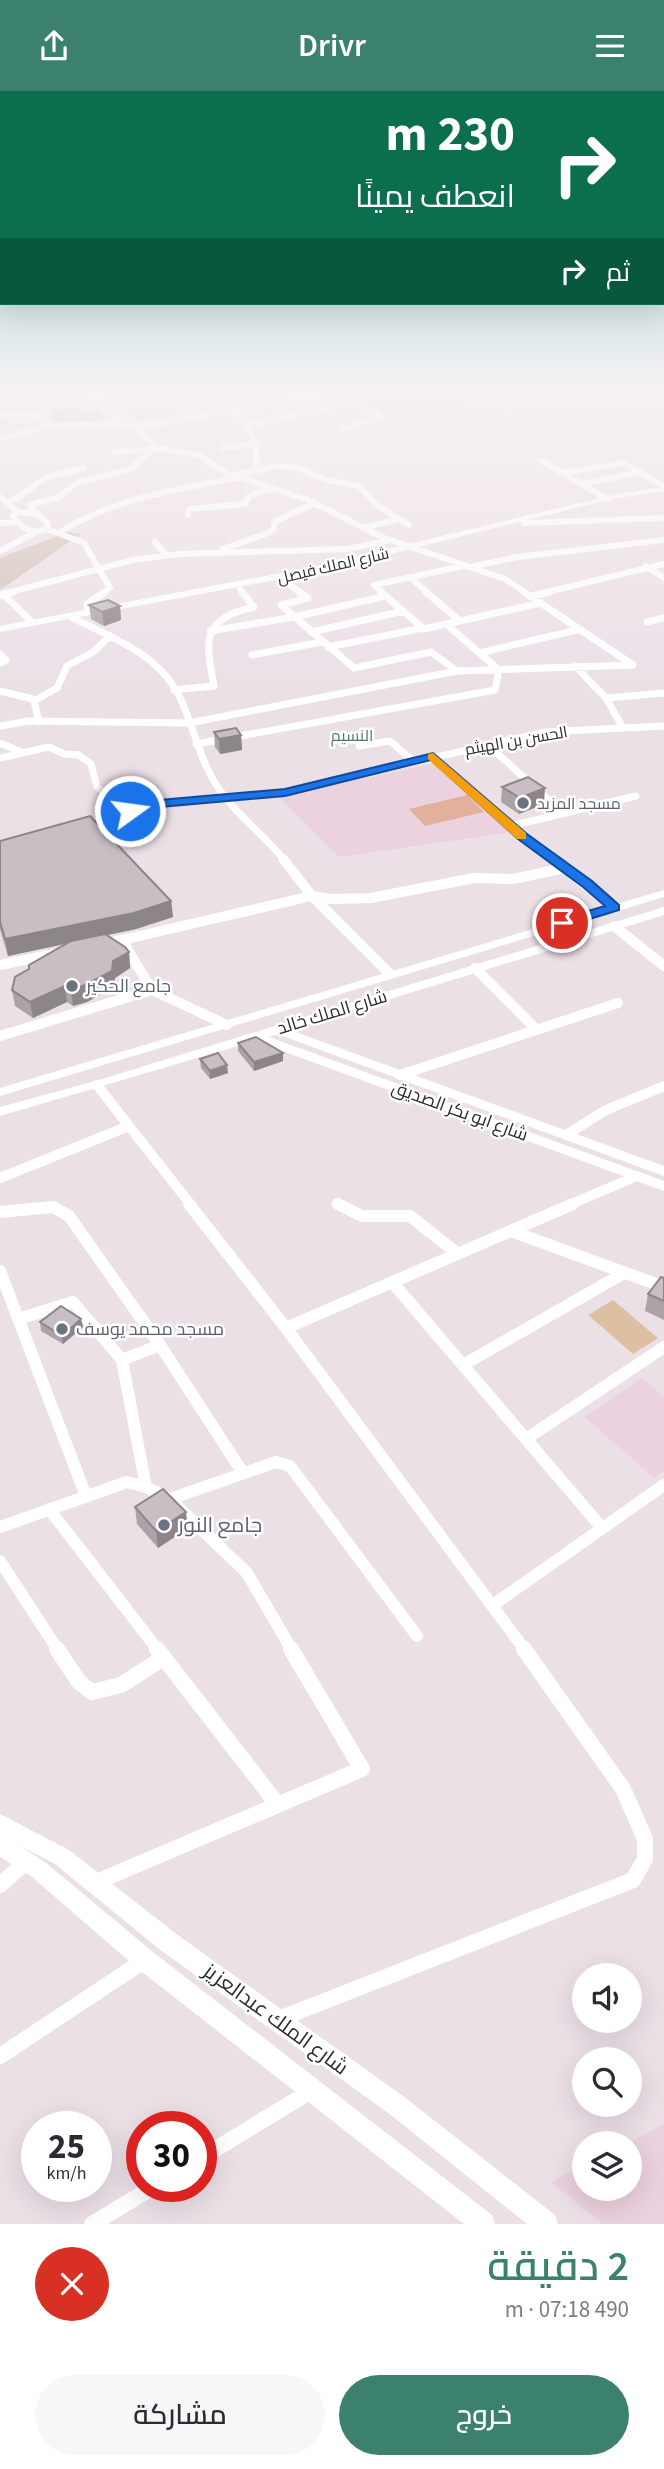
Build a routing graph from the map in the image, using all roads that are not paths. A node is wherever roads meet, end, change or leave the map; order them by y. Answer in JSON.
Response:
{"nodes":[{"id":1,"x":33,"y":485,"type":"edge"},
{"id":2,"x":74,"y":485,"type":"edge"},
{"id":3,"x":198,"y":485,"type":"edge"},
{"id":4,"x":261,"y":485,"type":"edge"},
{"id":5,"x":351,"y":485,"type":"edge"},
{"id":6,"x":583,"y":485,"type":"edge"},
{"id":7,"x":272,"y":488,"type":"junction"},
{"id":8,"x":663,"y":489,"type":"edge"},
{"id":9,"x":3,"y":499,"type":"edge"},
{"id":10,"x":607,"y":499,"type":"junction"},
{"id":11,"x":315,"y":503,"type":"junction"},
{"id":12,"x":18,"y":512,"type":"junction"},
{"id":13,"x":34,"y":512,"type":"junction"},
{"id":14,"x":188,"y":515,"type":"dead end"},
{"id":15,"x":400,"y":519,"type":"junction"},
{"id":16,"x":662,"y":519,"type":"edge"},
{"id":17,"x":17,"y":522,"type":"junction"},
{"id":18,"x":0,"y":523,"type":"edge"},
{"id":19,"x":524,"y":523,"type":"junction"},
{"id":20,"x":409,"y":525,"type":"dead end"},
{"id":21,"x":366,"y":527,"type":"junction"},
{"id":22,"x":664,"y":528,"type":"edge"},
{"id":23,"x":47,"y":529,"type":"junction"},
{"id":24,"x":60,"y":532,"type":"junction"},
{"id":25,"x":34,"y":533,"type":"junction"},
{"id":26,"x":391,"y":540,"type":"junction"},
{"id":27,"x":664,"y":540,"type":"edge"},
{"id":28,"x":155,"y":542,"type":"dead end"},
{"id":29,"x":416,"y":549,"type":"junction"},
{"id":30,"x":0,"y":551,"type":"edge"},
{"id":31,"x":217,"y":551,"type":"junction"},
{"id":32,"x":166,"y":555,"type":"junction"},
{"id":33,"x":664,"y":564,"type":"edge"},
{"id":34,"x":646,"y":566,"type":"junction"},
{"id":35,"x":468,"y":567,"type":"junction"},
{"id":36,"x":99,"y":568,"type":"junction"},
{"id":37,"x":411,"y":577,"type":"junction"},
{"id":38,"x":664,"y":578,"type":"edge"},
{"id":39,"x":283,"y":580,"type":"junction"},
{"id":40,"x":240,"y":589,"type":"junction"},
{"id":41,"x":2,"y":594,"type":"edge"},
{"id":42,"x":386,"y":596,"type":"junction"},
{"id":43,"x":532,"y":596,"type":"junction"},
{"id":44,"x":541,"y":603,"type":"junction"},
{"id":45,"x":88,"y":611,"type":"junction"},
{"id":46,"x":404,"y":611,"type":"junction"},
{"id":47,"x":294,"y":617,"type":"junction"},
{"id":48,"x":73,"y":618,"type":"junction"},
{"id":49,"x":664,"y":618,"type":"edge"},
{"id":50,"x":460,"y":621,"type":"junction"},
{"id":51,"x":32,"y":622,"type":"junction"},
{"id":52,"x":647,"y":622,"type":"dead end"},
{"id":53,"x":446,"y":624,"type":"junction"},
{"id":54,"x":424,"y":628,"type":"junction"},
{"id":55,"x":577,"y":630,"type":"junction"},
{"id":56,"x":0,"y":631,"type":"edge"},
{"id":57,"x":210,"y":631,"type":"junction"},
{"id":58,"x":311,"y":632,"type":"junction"},
{"id":59,"x":110,"y":636,"type":"junction"},
{"id":60,"x":325,"y":644,"type":"junction"},
{"id":61,"x":479,"y":653,"type":"junction"},
{"id":62,"x":0,"y":654,"type":"edge"},
{"id":63,"x":252,"y":655,"type":"dead end"},
{"id":64,"x":0,"y":663,"type":"edge"},
{"id":65,"x":575,"y":666,"type":"junction"},
{"id":66,"x":499,"y":670,"type":"junction"},
{"id":67,"x":457,"y":671,"type":"junction"},
{"id":68,"x":174,"y":690,"type":"junction"},
{"id":69,"x":0,"y":691,"type":"edge"},
{"id":70,"x":664,"y":693,"type":"edge"},
{"id":71,"x":606,"y":698,"type":"junction"},
{"id":72,"x":36,"y":700,"type":"junction"},
{"id":73,"x":39,"y":722,"type":"junction"},
{"id":74,"x":189,"y":723,"type":"junction"},
{"id":75,"x":0,"y":726,"type":"edge"},
{"id":76,"x":622,"y":726,"type":"junction"},
{"id":77,"x":664,"y":726,"type":"edge"},
{"id":78,"x":0,"y":743,"type":"edge"},
{"id":79,"x":196,"y":744,"type":"junction"},
{"id":80,"x":487,"y":744,"type":"junction"},
{"id":81,"x":359,"y":746,"type":"dead end"},
{"id":82,"x":21,"y":752,"type":"junction"},
{"id":83,"x":433,"y":756,"type":"junction"},
{"id":84,"x":0,"y":758,"type":"edge"},
{"id":85,"x":413,"y":761,"type":"junction"},
{"id":86,"x":636,"y":796,"type":"dead end"},
{"id":87,"x":228,"y":799,"type":"junction"},
{"id":88,"x":130,"y":811,"type":"junction"},
{"id":89,"x":564,"y":813,"type":"junction"},
{"id":90,"x":78,"y":826,"type":"edge"},
{"id":91,"x":511,"y":826,"type":"junction"},
{"id":92,"x":564,"y":868,"type":"junction"},
{"id":93,"x":664,"y":893,"type":"edge"},
{"id":94,"x":312,"y":896,"type":"junction"},
{"id":95,"x":614,"y":908,"type":"junction"},
{"id":96,"x":664,"y":911,"type":"edge"},
{"id":97,"x":614,"y":926,"type":"junction"},
{"id":98,"x":122,"y":940,"type":"junction"},
{"id":99,"x":108,"y":943,"type":"edge"},
{"id":100,"x":68,"y":951,"type":"edge"},
{"id":101,"x":0,"y":965,"type":"edge"},
{"id":102,"x":664,"y":965,"type":"edge"},
{"id":103,"x":475,"y":968,"type":"junction"},
{"id":104,"x":390,"y":974,"type":"junction"},
{"id":105,"x":152,"y":990,"type":"junction"},
{"id":106,"x":618,"y":1003,"type":"dead end"},
{"id":107,"x":227,"y":1025,"type":"junction"},
{"id":108,"x":275,"y":1029,"type":"junction"},
{"id":109,"x":537,"y":1030,"type":"junction"},
{"id":110,"x":0,"y":1036,"type":"edge"},
{"id":111,"x":256,"y":1036,"type":"junction"},
{"id":112,"x":400,"y":1075,"type":"junction"},
{"id":113,"x":97,"y":1085,"type":"junction"},
{"id":114,"x":664,"y":1086,"type":"edge"},
{"id":115,"x":0,"y":1092,"type":"edge"},
{"id":116,"x":0,"y":1112,"type":"edge"},
{"id":117,"x":129,"y":1126,"type":"junction"},
{"id":118,"x":566,"y":1135,"type":"junction"},
{"id":119,"x":664,"y":1171,"type":"edge"},
{"id":120,"x":637,"y":1176,"type":"junction"},
{"id":121,"x":0,"y":1178,"type":"edge"},
{"id":122,"x":664,"y":1186,"type":"edge"},
{"id":123,"x":337,"y":1203,"type":"dead end"},
{"id":124,"x":0,"y":1212,"type":"edge"},
{"id":125,"x":511,"y":1231,"type":"junction"},
{"id":126,"x":458,"y":1254,"type":"junction"},
{"id":127,"x":0,"y":1271,"type":"edge"},
{"id":128,"x":624,"y":1273,"type":"junction"},
{"id":129,"x":393,"y":1282,"type":"junction"},
{"id":130,"x":664,"y":1287,"type":"edge"},
{"id":131,"x":18,"y":1319,"type":"junction"},
{"id":132,"x":286,"y":1328,"type":"junction"},
{"id":133,"x":160,"y":1345,"type":"junction"},
{"id":134,"x":664,"y":1347,"type":"edge"},
{"id":135,"x":122,"y":1360,"type":"junction"},
{"id":136,"x":463,"y":1365,"type":"junction"},
{"id":137,"x":526,"y":1439,"type":"junction"},
{"id":138,"x":243,"y":1473,"type":"junction"},
{"id":139,"x":664,"y":1485,"type":"edge"},
{"id":140,"x":146,"y":1487,"type":"junction"},
{"id":141,"x":86,"y":1496,"type":"junction"},
{"id":142,"x":170,"y":1499,"type":"junction"},
{"id":143,"x":49,"y":1509,"type":"junction"},
{"id":144,"x":0,"y":1527,"type":"edge"},
{"id":145,"x":602,"y":1528,"type":"junction"},
{"id":146,"x":0,"y":1561,"type":"edge"},
{"id":147,"x":493,"y":1605,"type":"junction"},
{"id":148,"x":418,"y":1636,"type":"dead end"},
{"id":149,"x":163,"y":1658,"type":"junction"},
{"id":150,"x":278,"y":1805,"type":"junction"},
{"id":151,"x":0,"y":1824,"type":"edge"},
{"id":152,"x":0,"y":1845,"type":"edge"},
{"id":153,"x":26,"y":1861,"type":"junction"},
{"id":154,"x":94,"y":1883,"type":"junction"},
{"id":155,"x":0,"y":1885,"type":"edge"},
{"id":156,"x":145,"y":1960,"type":"junction"},
{"id":157,"x":279,"y":2019,"type":"junction"},
{"id":158,"x":0,"y":2056,"type":"edge"},
{"id":159,"x":314,"y":2089,"type":"junction"},
{"id":160,"x":217,"y":2148,"type":"edge"},
{"id":161,"x":128,"y":2202,"type":"edge"},
{"id":162,"x":92,"y":2224,"type":"edge"},
{"id":163,"x":483,"y":2224,"type":"edge"},
{"id":164,"x":546,"y":2224,"type":"edge"}],
"edges":[{"from":1,"to":9,"type":"street"},
{"from":2,"to":13,"type":"street"},
{"from":3,"to":24,"type":"street"},
{"from":4,"to":7,"type":"street"},
{"from":5,"to":15,"type":"street"},
{"from":6,"to":10,"type":"street"},
{"from":7,"to":11,"type":"street"},
{"from":7,"to":14,"type":"street"},
{"from":8,"to":10,"type":"street","name":"شارع الملك فيصل"},
{"from":8,"to":19,"type":"street","name":"شارع الملك فيصل"},
{"from":9,"to":12,"type":"street"},
{"from":10,"to":29,"type":"street","name":"شارع الملك فيصل"},
{"from":11,"to":21,"type":"street"},
{"from":11,"to":31,"type":"street"},
{"from":12,"to":13,"type":"street"},
{"from":12,"to":17,"type":"street"},
{"from":13,"to":23,"type":"street"},
{"from":15,"to":20,"type":"street"},
{"from":15,"to":21,"type":"street"},
{"from":16,"to":19,"type":"street"},
{"from":16,"to":22,"type":"street"},
{"from":17,"to":18,"type":"street"},
{"from":17,"to":25,"type":"street"},
{"from":19,"to":29,"type":"street","name":"شارع الملك فيصل"},
{"from":21,"to":26,"type":"street"},
{"from":23,"to":24,"type":"street"},
{"from":23,"to":25,"type":"street"},
{"from":24,"to":36,"type":"street"},
{"from":25,"to":30,"type":"street"},
{"from":26,"to":29,"type":"street"},
{"from":26,"to":31,"type":"street"},
{"from":27,"to":35,"type":"street"},
{"from":28,"to":32,"type":"street"},
{"from":29,"to":35,"type":"street"},
{"from":29,"to":39,"type":"street"},
{"from":29,"to":45,"type":"street","name":"شارع الملك فيصل"},
{"from":31,"to":32,"type":"street"},
{"from":32,"to":36,"type":"street"},
{"from":33,"to":34,"type":"street"},
{"from":34,"to":38,"type":"street"},
{"from":34,"to":43,"type":"street"},
{"from":35,"to":37,"type":"street"},
{"from":35,"to":43,"type":"street"},
{"from":36,"to":41,"type":"street"},
{"from":36,"to":45,"type":"street"},
{"from":37,"to":42,"type":"street"},
{"from":37,"to":50,"type":"street"},
{"from":39,"to":40,"type":"street"},
{"from":39,"to":47,"type":"street"},
{"from":40,"to":48,"type":"street"},
{"from":40,"to":57,"type":"street"},
{"from":41,"to":51,"type":"street"},
{"from":42,"to":46,"type":"street"},
{"from":42,"to":47,"type":"street"},
{"from":43,"to":44,"type":"street"},
{"from":44,"to":50,"type":"street"},
{"from":44,"to":55,"type":"street"},
{"from":45,"to":51,"type":"street","name":"شارع الملك فيصل"},
{"from":46,"to":54,"type":"street"},
{"from":46,"to":58,"type":"street"},
{"from":47,"to":57,"type":"street"},
{"from":47,"to":58,"type":"street"},
{"from":48,"to":56,"type":"street"},
{"from":48,"to":59,"type":"street"},
{"from":49,"to":52,"type":"street"},
{"from":50,"to":53,"type":"street"},
{"from":51,"to":56,"type":"street","name":"شارع الملك فيصل"},
{"from":53,"to":54,"type":"street"},
{"from":53,"to":61,"type":"street"},
{"from":54,"to":60,"type":"street"},
{"from":55,"to":61,"type":"street"},
{"from":55,"to":65,"type":"street"},
{"from":57,"to":68,"type":"street"},
{"from":58,"to":60,"type":"street"},
{"from":59,"to":68,"type":"street"},
{"from":59,"to":72,"type":"street"},
{"from":60,"to":63,"type":"street"},
{"from":60,"to":67,"type":"street"},
{"from":61,"to":66,"type":"street"},
{"from":62,"to":64,"type":"street"},
{"from":65,"to":66,"type":"street"},
{"from":65,"to":71,"type":"street"},
{"from":66,"to":67,"type":"street"},
{"from":66,"to":79,"type":"street"},
{"from":67,"to":74,"type":"street"},
{"from":68,"to":74,"type":"street"},
{"from":69,"to":72,"type":"street"},
{"from":70,"to":71,"type":"street"},
{"from":71,"to":76,"type":"street"},
{"from":72,"to":73,"type":"street"},
{"from":73,"to":74,"type":"street"},
{"from":73,"to":75,"type":"street"},
{"from":74,"to":79,"type":"street"},
{"from":76,"to":77,"type":"street","name":"الحسن بن الهيثم"},
{"from":76,"to":80,"type":"street","name":"الحسن بن الهيثم"},
{"from":78,"to":82,"type":"street"},
{"from":79,"to":87,"type":"street"},
{"from":80,"to":83,"type":"street","name":"الحسن بن الهيثم"},
{"from":80,"to":89,"type":"street"},
{"from":81,"to":85,"type":"street"},
{"from":82,"to":84,"type":"street"},
{"from":82,"to":88,"type":"street"},
{"from":83,"to":85,"type":"street","name":"الحسن بن الهيثم"},
{"from":83,"to":91,"type":"street"},
{"from":85,"to":87,"type":"street","name":"الحسن بن الهيثم"},
{"from":86,"to":89,"type":"street"},
{"from":87,"to":88,"type":"street","name":"الحسن بن الهيثم"},
{"from":87,"to":94,"type":"street"},
{"from":88,"to":90,"type":"street","name":"الحسن بن الهيثم"},
{"from":89,"to":91,"type":"street"},
{"from":91,"to":92,"type":"street"},
{"from":92,"to":94,"type":"street"},
{"from":92,"to":95,"type":"street"},
{"from":93,"to":95,"type":"street","name":"شارع الملك خالد"},
{"from":94,"to":98,"type":"street"},
{"from":94,"to":104,"type":"street"},
{"from":95,"to":104,"type":"street","name":"شارع الملك خالد"},
{"from":96,"to":97,"type":"street","name":"شارع الملك خالد"},
{"from":97,"to":102,"type":"street"},
{"from":97,"to":103,"type":"street","name":"شارع الملك خالد"},
{"from":98,"to":99,"type":"street"},
{"from":98,"to":105,"type":"street"},
{"from":100,"to":101,"type":"street"},
{"from":103,"to":108,"type":"street","name":"شارع الملك خالد"},
{"from":103,"to":109,"type":"street"},
{"from":104,"to":107,"type":"street","name":"شارع الملك خالد"},
{"from":105,"to":107,"type":"street"},
{"from":105,"to":110,"type":"street"},
{"from":106,"to":109,"type":"street"},
{"from":107,"to":115,"type":"street","name":"شارع الملك خالد"},
{"from":108,"to":111,"type":"street","name":"شارع الملك خالد"},
{"from":108,"to":112,"type":"street","name":"شارع ابو بكر الصديق"},
{"from":109,"to":112,"type":"street"},
{"from":111,"to":113,"type":"street","name":"شارع الملك خالد"},
{"from":111,"to":120,"type":"street","name":"شارع ابو بكر الصديق"},
{"from":112,"to":118,"type":"street","name":"شارع ابو بكر الصديق"},
{"from":113,"to":116,"type":"street","name":"شارع الملك خالد"},
{"from":113,"to":117,"type":"street"},
{"from":114,"to":118,"type":"street"},
{"from":117,"to":121,"type":"street"},
{"from":117,"to":132,"type":"street"},
{"from":118,"to":119,"type":"street","name":"شارع ابو بكر الصديق"},
{"from":120,"to":122,"type":"street","name":"شارع ابو بكر الصديق"},
{"from":120,"to":125,"type":"street"},
{"from":123,"to":126,"type":"street"},
{"from":124,"to":133,"type":"street"},
{"from":125,"to":126,"type":"street"},
{"from":125,"to":128,"type":"street"},
{"from":126,"to":129,"type":"street"},
{"from":127,"to":131,"type":"street"},
{"from":128,"to":130,"type":"street"},
{"from":128,"to":136,"type":"street"},
{"from":129,"to":132,"type":"street"},
{"from":129,"to":136,"type":"street"},
{"from":131,"to":135,"type":"street"},
{"from":131,"to":141,"type":"street"},
{"from":132,"to":147,"type":"street"},
{"from":133,"to":135,"type":"street"},
{"from":133,"to":138,"type":"street"},
{"from":134,"to":137,"type":"street"},
{"from":135,"to":140,"type":"street"},
{"from":136,"to":137,"type":"street"},
{"from":137,"to":145,"type":"street"},
{"from":138,"to":142,"type":"street"},
{"from":138,"to":148,"type":"street"},
{"from":139,"to":145,"type":"street"},
{"from":140,"to":141,"type":"street"},
{"from":140,"to":142,"type":"street"},
{"from":141,"to":143,"type":"street"},
{"from":142,"to":150,"type":"street"},
{"from":143,"to":144,"type":"street"},
{"from":143,"to":149,"type":"street"},
{"from":145,"to":147,"type":"street"},
{"from":146,"to":149,"type":"street"},
{"from":147,"to":157,"type":"street"},
{"from":149,"to":150,"type":"street"},
{"from":150,"to":154,"type":"street"},
{"from":151,"to":154,"type":"street","name":"شارع الملك عبدالعزيز"},
{"from":152,"to":153,"type":"street","name":"شارع الملك عبدالعزيز"},
{"from":153,"to":155,"type":"street"},
{"from":153,"to":156,"type":"street","name":"شارع الملك عبدالعزيز"},
{"from":154,"to":157,"type":"street","name":"شارع الملك عبدالعزيز"},
{"from":156,"to":158,"type":"street"},
{"from":156,"to":159,"type":"street","name":"شارع الملك عبدالعزيز"},
{"from":157,"to":164,"type":"street","name":"شارع الملك عبدالعزيز"},
{"from":159,"to":160,"type":"street"},
{"from":159,"to":163,"type":"street","name":"شارع الملك عبدالعزيز"},
{"from":161,"to":162,"type":"street"}]}
